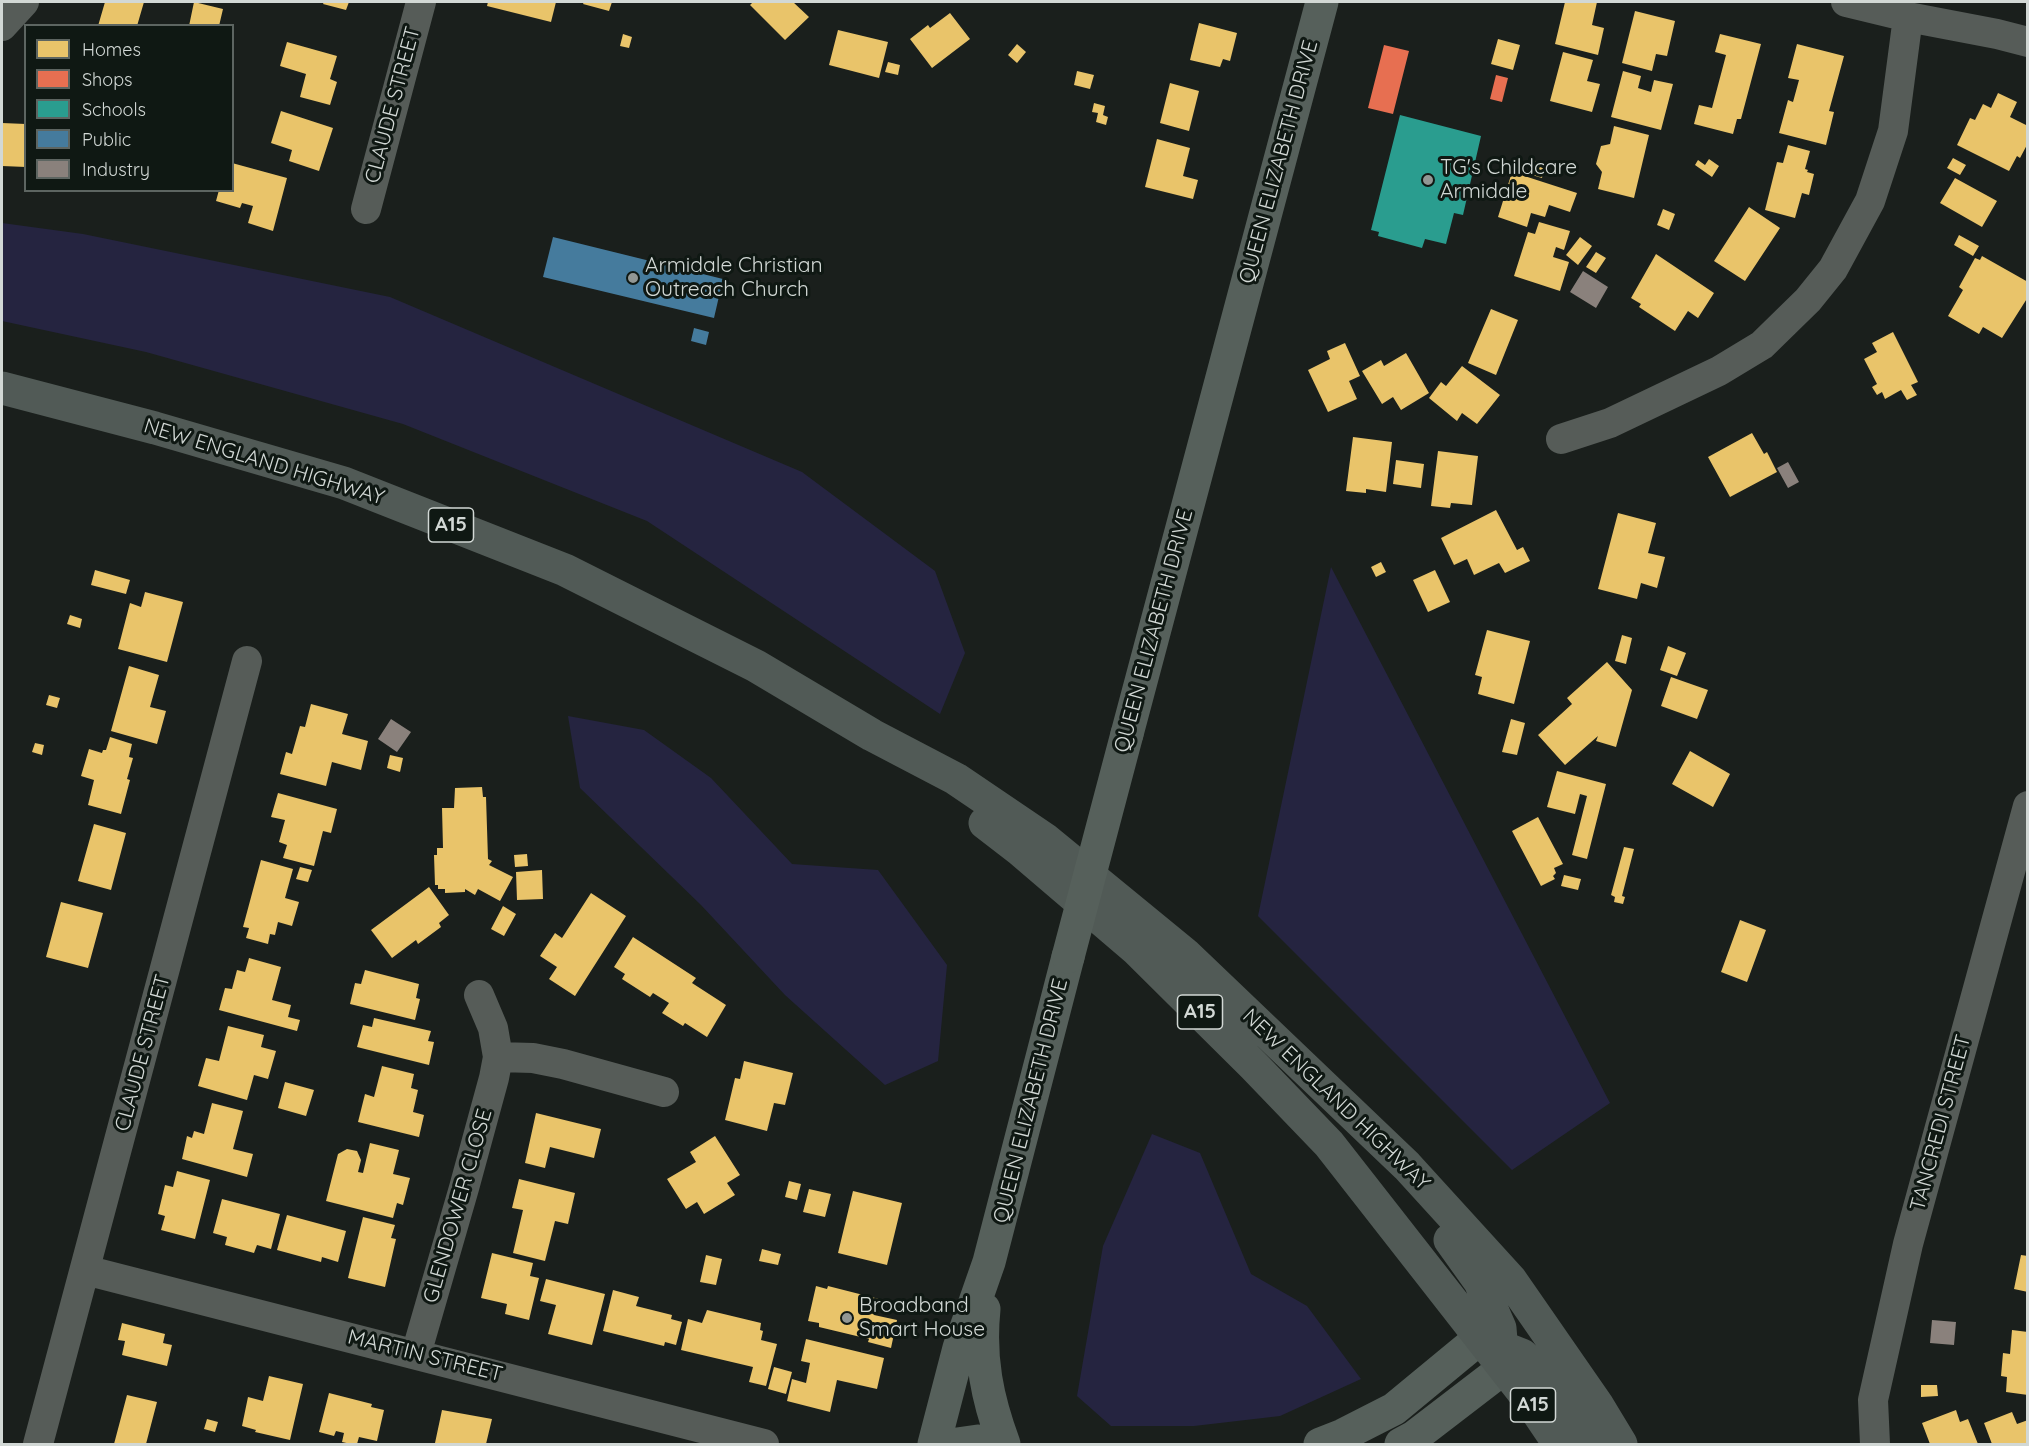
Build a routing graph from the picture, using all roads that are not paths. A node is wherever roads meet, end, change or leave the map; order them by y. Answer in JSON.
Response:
{"nodes":[{"id":1,"x":24,"y":2,"type":"edge"},
{"id":2,"x":421,"y":2,"type":"edge"},
{"id":3,"x":1322,"y":2,"type":"edge"},
{"id":4,"x":1846,"y":2,"type":"edge"},
{"id":5,"x":1908,"y":17,"type":"junction"},
{"id":6,"x":2,"y":26,"type":"edge"},
{"id":7,"x":2028,"y":42,"type":"edge"},
{"id":8,"x":366,"y":209,"type":"dead end"},
{"id":9,"x":2,"y":388,"type":"edge"},
{"id":10,"x":1561,"y":439,"type":"dead end"},
{"id":11,"x":247,"y":661,"type":"dead end"},
{"id":12,"x":872,"y":735,"type":"junction"},
{"id":13,"x":2028,"y":806,"type":"edge"},
{"id":14,"x":479,"y":995,"type":"dead end"},
{"id":15,"x":498,"y":1057,"type":"junction"},
{"id":16,"x":664,"y":1092,"type":"dead end"},
{"id":17,"x":1407,"y":1166,"type":"junction"},
{"id":18,"x":989,"y":1262,"type":"junction"},
{"id":19,"x":85,"y":1270,"type":"junction"},
{"id":20,"x":1495,"y":1351,"type":"junction"},
{"id":21,"x":416,"y":1354,"type":"junction"},
{"id":22,"x":38,"y":1444,"type":"edge"},
{"id":23,"x":764,"y":1444,"type":"edge"},
{"id":24,"x":934,"y":1444,"type":"edge"},
{"id":25,"x":957,"y":1444,"type":"edge"},
{"id":26,"x":995,"y":1444,"type":"edge"},
{"id":27,"x":1004,"y":1444,"type":"edge"},
{"id":28,"x":1320,"y":1444,"type":"edge"},
{"id":29,"x":1401,"y":1444,"type":"edge"},
{"id":30,"x":1559,"y":1444,"type":"edge"},
{"id":31,"x":1595,"y":1444,"type":"edge"},
{"id":32,"x":1622,"y":1444,"type":"edge"},
{"id":33,"x":1875,"y":1444,"type":"edge"}],
"edges":[{"from":1,"to":6,"type":"street"},
{"from":2,"to":8,"type":"street","name":"CLAUDE STREET"},
{"from":3,"to":18,"type":"street","name":"QUEEN ELIZABETH DRIVE","bridge":true},
{"from":4,"to":5,"type":"street"},
{"from":5,"to":7,"type":"street"},
{"from":5,"to":10,"type":"street"},
{"from":9,"to":12,"type":"highway","name":"NEW ENGLAND HIGHWAY","number":"A15"},
{"from":11,"to":19,"type":"street","name":"CLAUDE STREET"},
{"from":12,"to":17,"type":"highway","name":"NEW ENGLAND HIGHWAY","number":"A15"},
{"from":12,"to":20,"type":"highway","name":"NEW ENGLAND HIGHWAY","number":"A15"},
{"from":13,"to":33,"type":"street","name":"TANCREDI STREET"},
{"from":14,"to":15,"type":"street","name":"GLENDOWER CLOSE"},
{"from":15,"to":16,"type":"street"},
{"from":15,"to":21,"type":"street","name":"GLENDOWER CLOSE"},
{"from":17,"to":20,"type":"highway"},
{"from":17,"to":32,"type":"highway","name":"NEW ENGLAND HIGHWAY","number":"A15"},
{"from":18,"to":24,"type":"street","name":"QUEEN ELIZABETH DRIVE"},
{"from":18,"to":27,"type":"street","name":"QUEEN ELIZABETH DRIVE"},
{"from":19,"to":21,"type":"street","name":"MARTIN STREET"},
{"from":19,"to":22,"type":"street","name":"CLAUDE STREET"},
{"from":20,"to":28,"type":"street"},
{"from":20,"to":29,"type":"street"},
{"from":20,"to":30,"type":"highway","name":"NEW ENGLAND HIGHWAY","number":"A15"},
{"from":20,"to":31,"type":"highway"},
{"from":21,"to":23,"type":"street","name":"MARTIN STREET"},
{"from":25,"to":26,"type":"street"}]}
